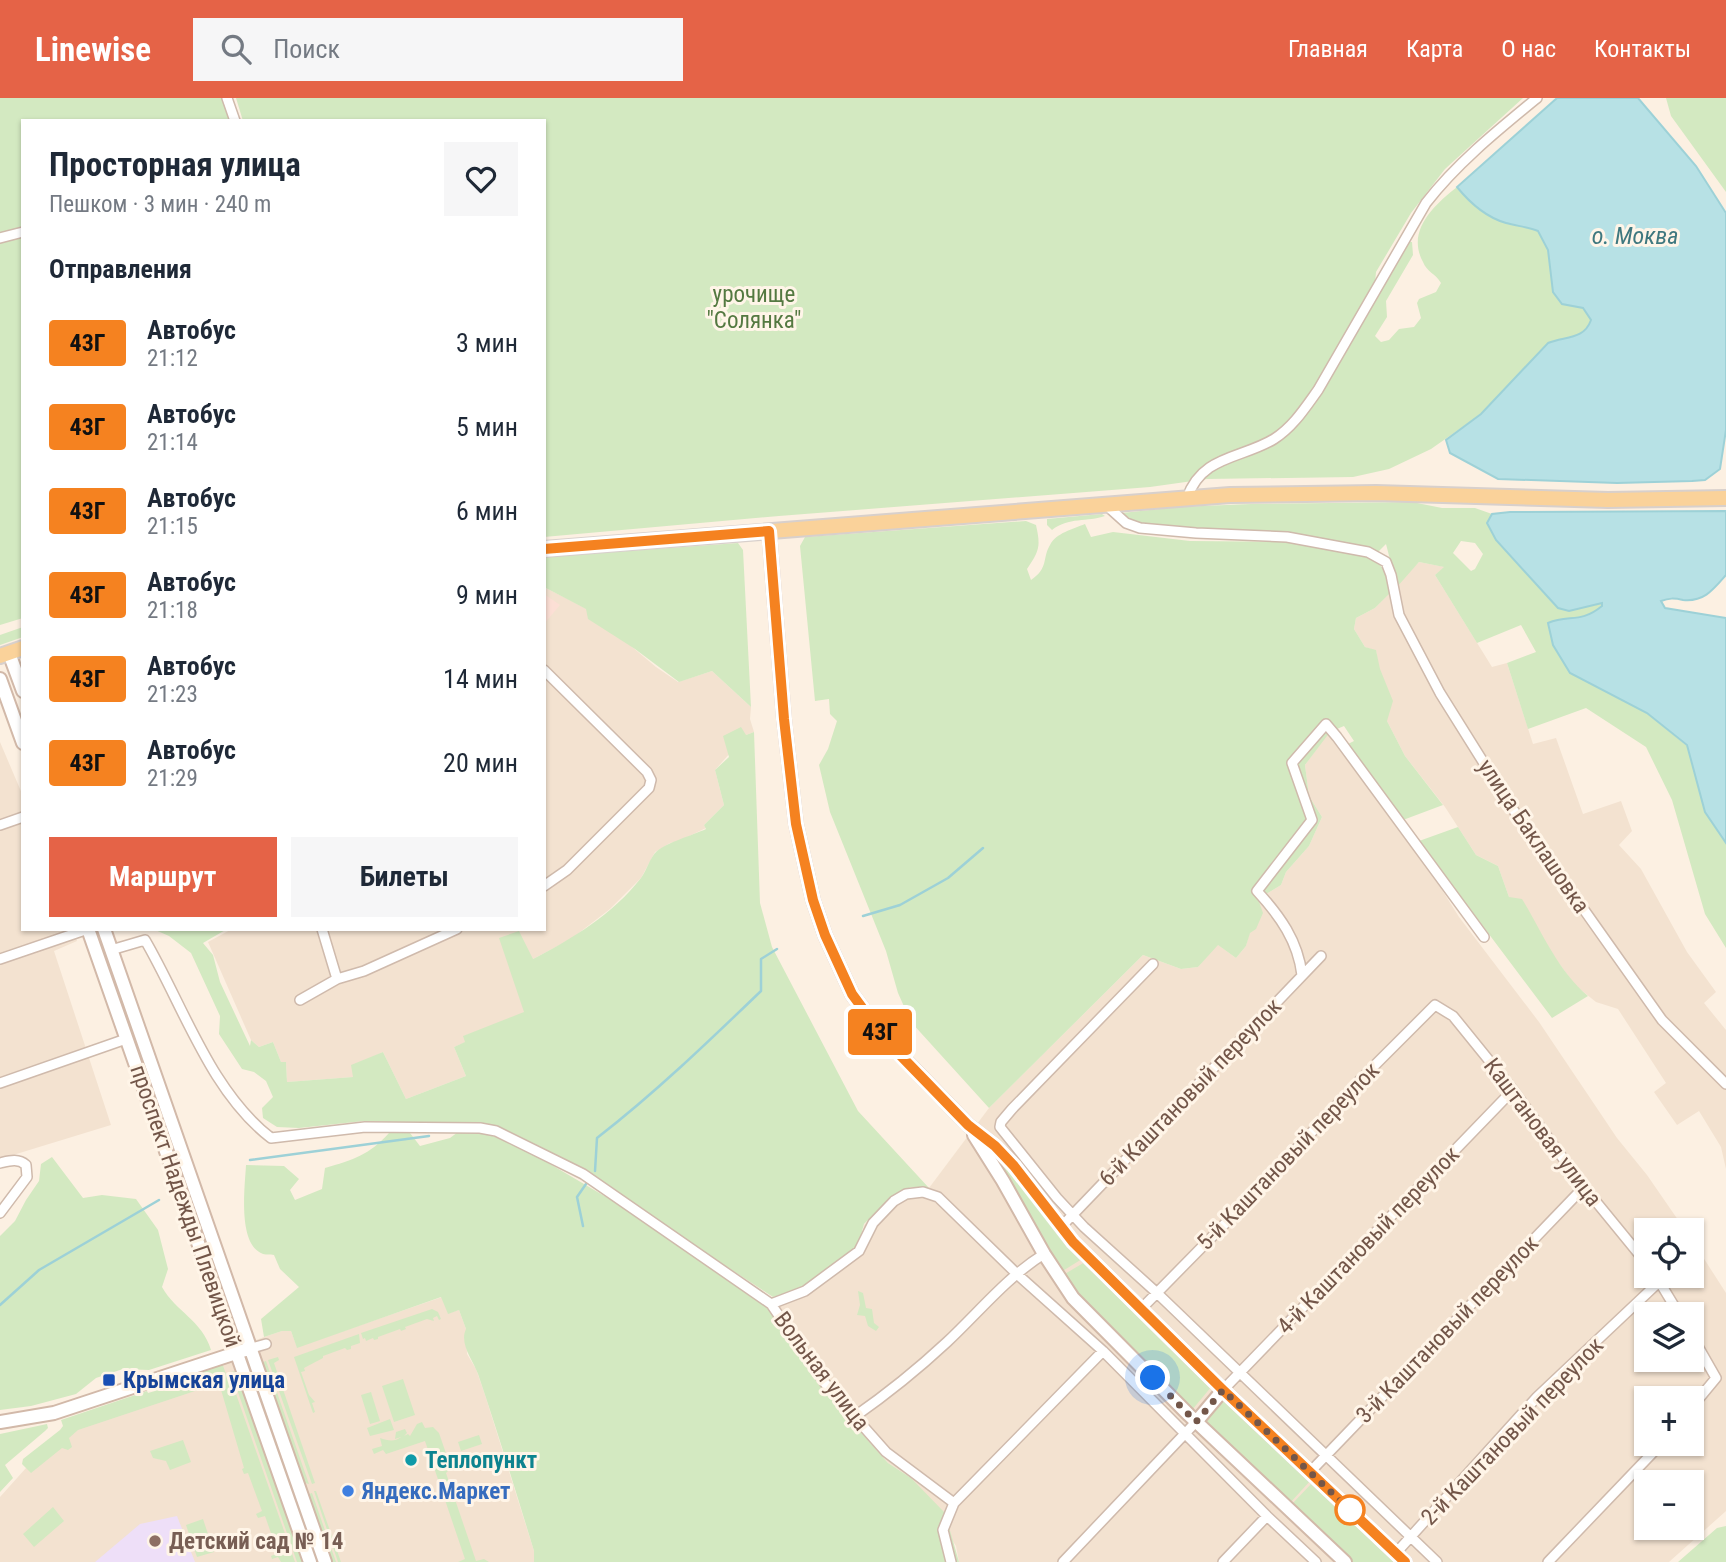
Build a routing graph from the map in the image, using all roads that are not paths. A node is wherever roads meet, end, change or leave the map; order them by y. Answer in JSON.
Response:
{"nodes":[{"id":1,"x":227,"y":98,"type":"edge"},
{"id":2,"x":1537,"y":98,"type":"edge"},
{"id":3,"x":234,"y":119,"type":"edge"},
{"id":4,"x":21,"y":232,"type":"edge"},
{"id":5,"x":0,"y":237,"type":"edge"},
{"id":6,"x":1187,"y":498,"type":"junction"},
{"id":7,"x":1726,"y":498,"type":"edge"},
{"id":8,"x":1106,"y":505,"type":"junction"},
{"id":9,"x":769,"y":531,"type":"junction"},
{"id":10,"x":546,"y":549,"type":"edge"},
{"id":11,"x":11,"y":652,"type":"edge"},
{"id":12,"x":546,"y":672,"type":"edge"},
{"id":13,"x":0,"y":678,"type":"edge"},
{"id":14,"x":21,"y":684,"type":"edge"},
{"id":15,"x":21,"y":737,"type":"edge"},
{"id":16,"x":21,"y":818,"type":"edge"},
{"id":17,"x":0,"y":825,"type":"edge"},
{"id":18,"x":548,"y":884,"type":"edge"},
{"id":19,"x":82,"y":931,"type":"edge"},
{"id":20,"x":89,"y":931,"type":"edge"},
{"id":21,"x":105,"y":931,"type":"edge"},
{"id":22,"x":323,"y":931,"type":"edge"},
{"id":23,"x":453,"y":931,"type":"edge"},
{"id":24,"x":1484,"y":937,"type":"dead end"},
{"id":25,"x":111,"y":950,"type":"junction"},
{"id":26,"x":1321,"y":956,"type":"dead end"},
{"id":27,"x":0,"y":959,"type":"edge"},
{"id":28,"x":1153,"y":964,"type":"dead end"},
{"id":29,"x":1302,"y":975,"type":"junction"},
{"id":30,"x":337,"y":979,"type":"junction"},
{"id":31,"x":300,"y":1000,"type":"dead end"},
{"id":32,"x":1435,"y":1005,"type":"joint"},
{"id":33,"x":127,"y":1039,"type":"junction"},
{"id":34,"x":0,"y":1083,"type":"edge"},
{"id":35,"x":1726,"y":1084,"type":"edge"},
{"id":36,"x":1513,"y":1090,"type":"junction"},
{"id":37,"x":968,"y":1125,"type":"junction"},
{"id":38,"x":1006,"y":1158,"type":"junction"},
{"id":39,"x":0,"y":1163,"type":"edge"},
{"id":40,"x":995,"y":1168,"type":"junction"},
{"id":41,"x":1584,"y":1187,"type":"junction"},
{"id":42,"x":0,"y":1213,"type":"edge"},
{"id":43,"x":1072,"y":1214,"type":"junction"},
{"id":44,"x":1060,"y":1228,"type":"junction"},
{"id":45,"x":1634,"y":1248,"type":"edge"},
{"id":46,"x":1044,"y":1254,"type":"junction"},
{"id":47,"x":1017,"y":1273,"type":"junction"},
{"id":48,"x":1648,"y":1288,"type":"edge"},
{"id":49,"x":1157,"y":1293,"type":"junction"},
{"id":50,"x":771,"y":1304,"type":"junction"},
{"id":51,"x":1142,"y":1308,"type":"junction"},
{"id":52,"x":266,"y":1344,"type":"dead end"},
{"id":53,"x":252,"y":1348,"type":"junction"},
{"id":54,"x":1103,"y":1351,"type":"junction"},
{"id":55,"x":237,"y":1353,"type":"junction"},
{"id":56,"x":1704,"y":1357,"type":"edge"},
{"id":57,"x":1240,"y":1372,"type":"junction"},
{"id":58,"x":1223,"y":1390,"type":"junction"},
{"id":59,"x":1704,"y":1392,"type":"edge"},
{"id":60,"x":854,"y":1417,"type":"junction"},
{"id":61,"x":0,"y":1422,"type":"edge"},
{"id":62,"x":1196,"y":1422,"type":"junction"},
{"id":63,"x":1186,"y":1435,"type":"junction"},
{"id":64,"x":1326,"y":1455,"type":"junction"},
{"id":65,"x":1650,"y":1456,"type":"edge"},
{"id":66,"x":1310,"y":1472,"type":"junction"},
{"id":67,"x":954,"y":1503,"type":"junction"},
{"id":68,"x":1267,"y":1516,"type":"junction"},
{"id":69,"x":1411,"y":1537,"type":"junction"},
{"id":70,"x":1400,"y":1558,"type":"edge"},
{"id":71,"x":310,"y":1562,"type":"edge"},
{"id":72,"x":325,"y":1562,"type":"edge"},
{"id":73,"x":951,"y":1562,"type":"edge"},
{"id":74,"x":1063,"y":1562,"type":"edge"},
{"id":75,"x":1223,"y":1562,"type":"edge"},
{"id":76,"x":1316,"y":1562,"type":"edge"},
{"id":77,"x":1345,"y":1562,"type":"edge"},
{"id":78,"x":1437,"y":1562,"type":"edge"},
{"id":79,"x":1548,"y":1562,"type":"edge"}],
"edges":[{"from":1,"to":3,"type":"street"},
{"from":2,"to":6,"type":"street"},
{"from":4,"to":5,"type":"street"},
{"from":6,"to":7,"type":"main road"},
{"from":6,"to":8,"type":"main road"},
{"from":8,"to":9,"type":"main road"},
{"from":8,"to":35,"type":"street","name":"улица Баклашовка"},
{"from":9,"to":10,"type":"main road"},
{"from":9,"to":37,"type":"main road"},
{"from":11,"to":14,"type":"main road"},
{"from":12,"to":18,"type":"street"},
{"from":13,"to":15,"type":"main road"},
{"from":16,"to":17,"type":"street"},
{"from":19,"to":27,"type":"street"},
{"from":20,"to":33,"type":"main road","name":"проспект Надежды Плевицкой"},
{"from":21,"to":25,"type":"main road","name":"проспект Надежды Плевицкой"},
{"from":22,"to":30,"type":"street"},
{"from":23,"to":30,"type":"street"},
{"from":24,"to":29,"type":"street"},
{"from":25,"to":50,"type":"street"},
{"from":25,"to":53,"type":"main road","name":"проспект Надежды Плевицкой"},
{"from":26,"to":29,"type":"street","name":"6-й Каштановый переулок"},
{"from":28,"to":43,"type":"street"},
{"from":29,"to":43,"type":"street","name":"6-й Каштановый переулок"},
{"from":30,"to":31,"type":"street"},
{"from":32,"to":36,"type":"street","name":"Каштановая улица"},
{"from":32,"to":49,"type":"street","name":"5-й Каштановый переулок"},
{"from":33,"to":34,"type":"street"},
{"from":33,"to":55,"type":"main road","name":"проспект Надежды Плевицкой"},
{"from":36,"to":41,"type":"street","name":"Каштановая улица"},
{"from":36,"to":57,"type":"street","name":"4-й Каштановый переулок"},
{"from":37,"to":38,"type":"main road"},
{"from":37,"to":40,"type":"main road"},
{"from":38,"to":40,"type":"main road"},
{"from":38,"to":44,"type":"main road"},
{"from":39,"to":42,"type":"street"},
{"from":40,"to":46,"type":"main road"},
{"from":41,"to":45,"type":"street","name":"Каштановая улица"},
{"from":41,"to":64,"type":"street","name":"3-й Каштановый переулок"},
{"from":43,"to":44,"type":"street","name":"6-й Каштановый переулок"},
{"from":43,"to":49,"type":"street"},
{"from":44,"to":51,"type":"main road"},
{"from":46,"to":47,"type":"street"},
{"from":46,"to":62,"type":"main road"},
{"from":47,"to":50,"type":"street"},
{"from":47,"to":54,"type":"street"},
{"from":47,"to":60,"type":"street"},
{"from":48,"to":69,"type":"street","name":"2-й Каштановый переулок"},
{"from":49,"to":51,"type":"street","name":"5-й Каштановый переулок"},
{"from":49,"to":57,"type":"street"},
{"from":50,"to":60,"type":"street","name":"Вольная улица"},
{"from":51,"to":58,"type":"main road"},
{"from":52,"to":53,"type":"street"},
{"from":53,"to":55,"type":"main road"},
{"from":53,"to":72,"type":"main road","name":"проспект Надежды Плевицкой"},
{"from":54,"to":63,"type":"street"},
{"from":54,"to":67,"type":"street"},
{"from":55,"to":61,"type":"main road"},
{"from":55,"to":71,"type":"main road","name":"проспект Надежды Плевицкой"},
{"from":56,"to":59,"type":"street"},
{"from":57,"to":58,"type":"street","name":"4-й Каштановый переулок"},
{"from":57,"to":64,"type":"street"},
{"from":58,"to":62,"type":"main road"},
{"from":58,"to":66,"type":"main road"},
{"from":60,"to":67,"type":"street","name":"Вольная улица"},
{"from":62,"to":63,"type":"street"},
{"from":62,"to":77,"type":"main road"},
{"from":63,"to":68,"type":"street"},
{"from":63,"to":74,"type":"street"},
{"from":64,"to":66,"type":"street","name":"3-й Каштановый переулок"},
{"from":64,"to":69,"type":"street"},
{"from":65,"to":79,"type":"street"},
{"from":66,"to":70,"type":"main road"},
{"from":67,"to":73,"type":"street"},
{"from":68,"to":75,"type":"street"},
{"from":68,"to":76,"type":"street"},
{"from":69,"to":70,"type":"street","name":"2-й Каштановый переулок"},
{"from":69,"to":78,"type":"street"}]}
